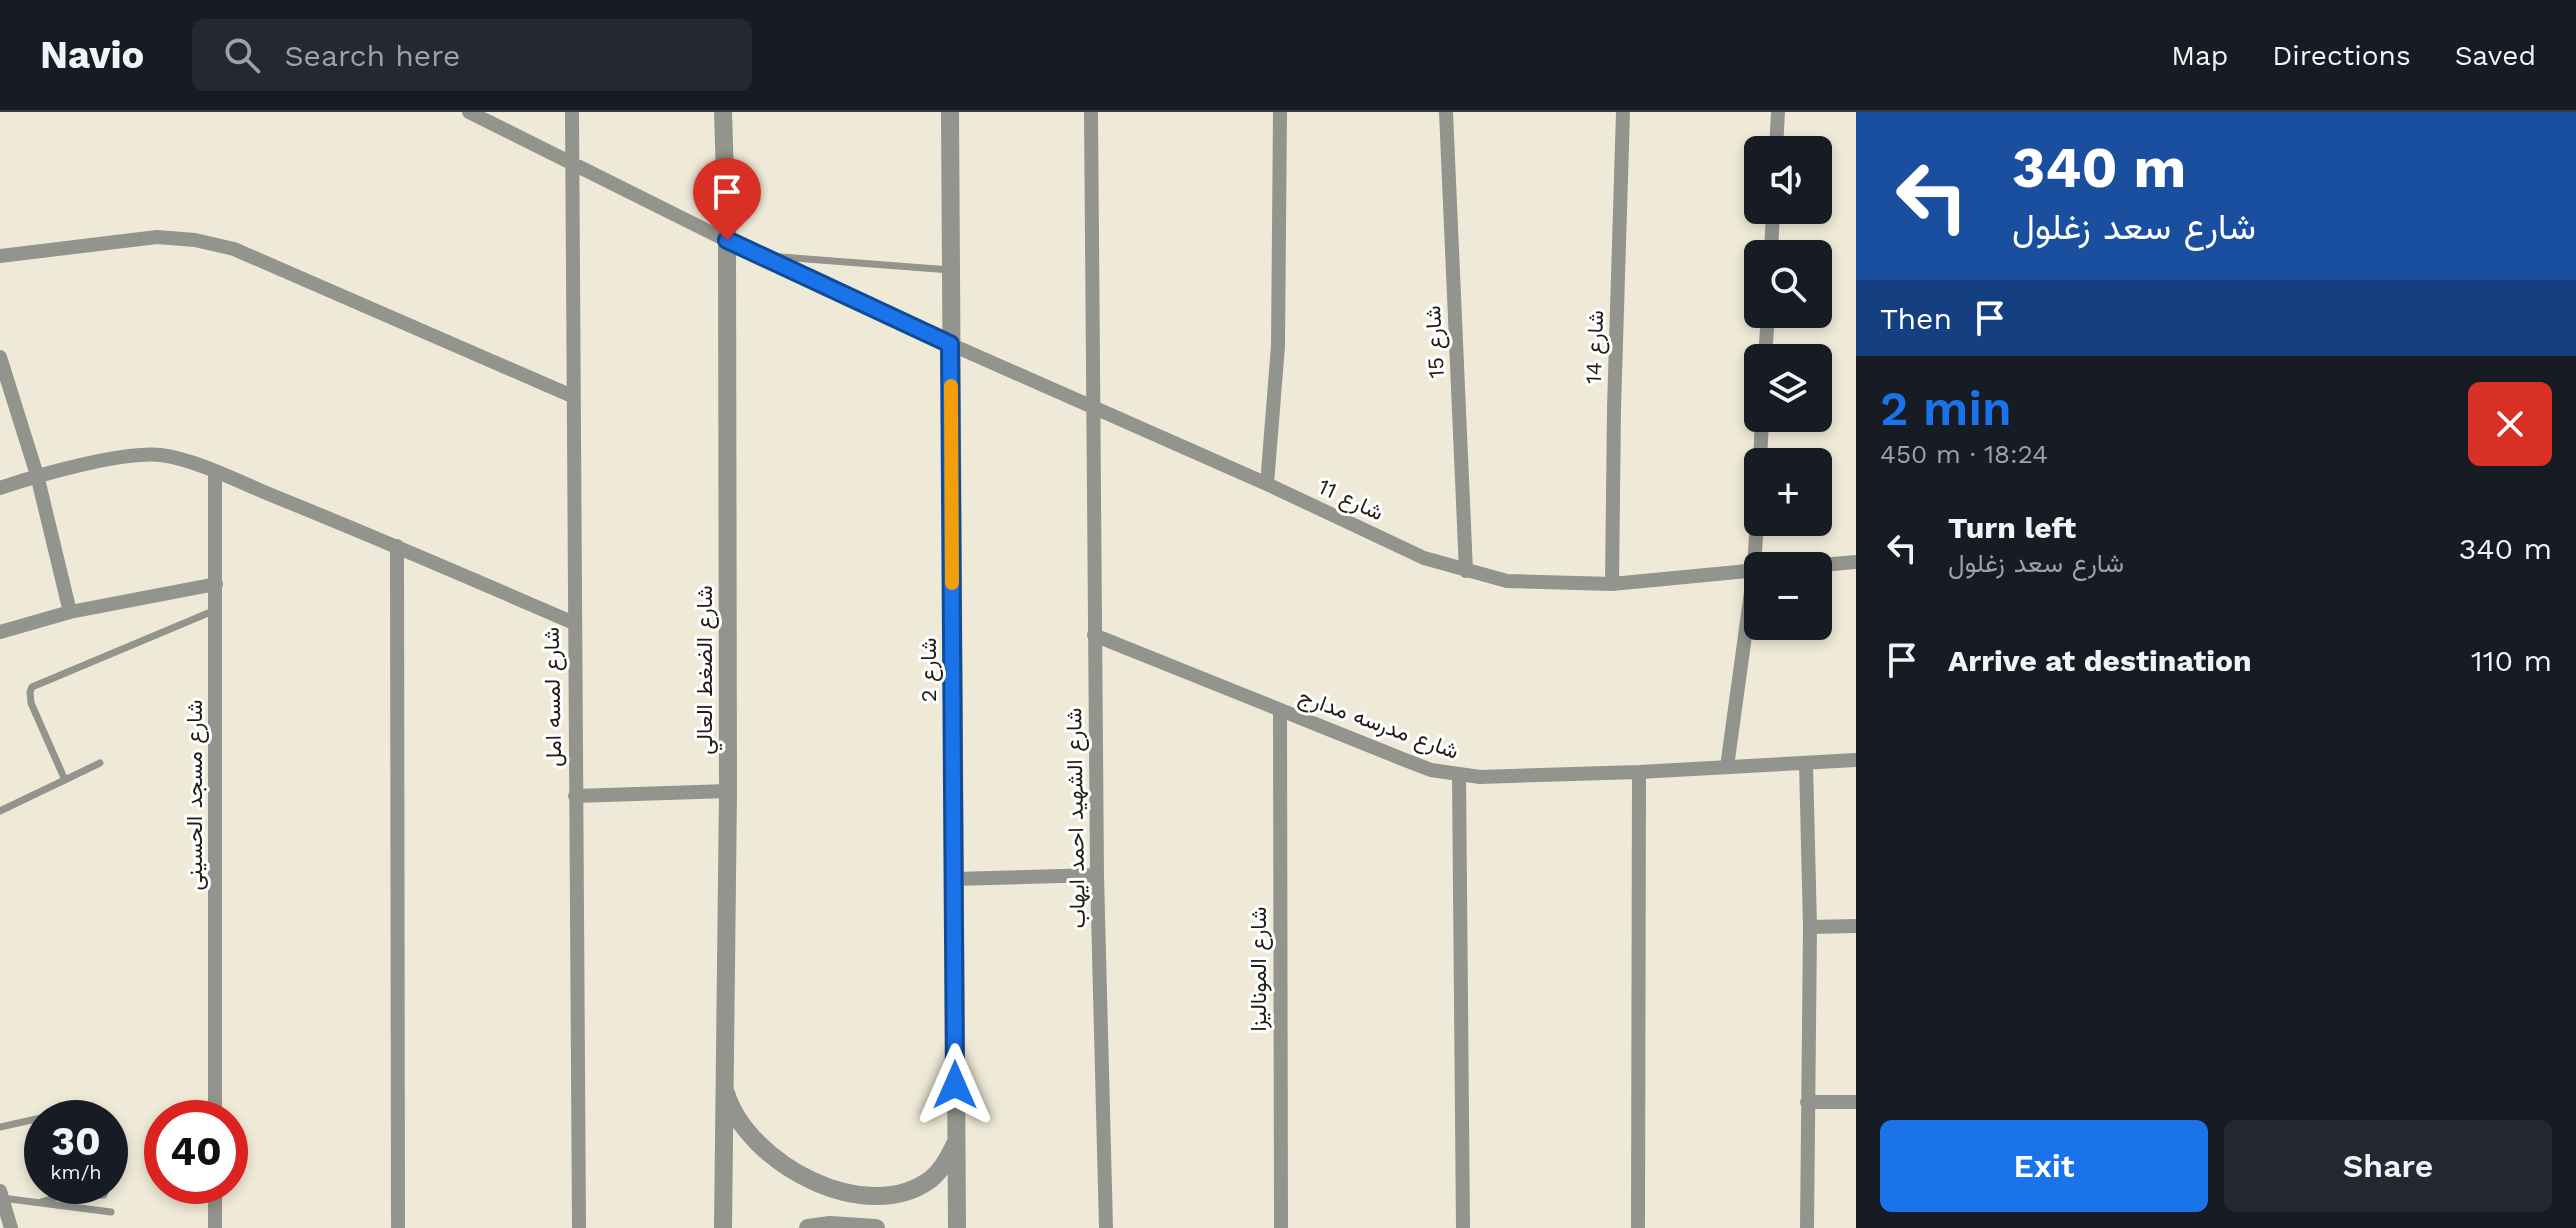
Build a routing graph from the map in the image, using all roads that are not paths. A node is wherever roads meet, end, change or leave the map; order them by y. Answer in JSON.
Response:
{"nodes":[{"id":1,"x":469,"y":112,"type":"edge"},
{"id":2,"x":572,"y":112,"type":"edge"},
{"id":3,"x":723,"y":112,"type":"edge"},
{"id":4,"x":950,"y":112,"type":"edge"},
{"id":5,"x":1091,"y":112,"type":"edge"},
{"id":6,"x":1280,"y":112,"type":"edge"},
{"id":7,"x":1446,"y":112,"type":"edge"},
{"id":8,"x":1623,"y":112,"type":"edge"},
{"id":9,"x":1778,"y":112,"type":"edge"},
{"id":10,"x":1777,"y":136,"type":"edge"},
{"id":11,"x":573,"y":165,"type":"junction"},
{"id":12,"x":727,"y":240,"type":"junction"},
{"id":13,"x":0,"y":256,"type":"edge"},
{"id":14,"x":758,"y":256,"type":"junction"},
{"id":15,"x":950,"y":270,"type":"junction"},
{"id":16,"x":950,"y":344,"type":"junction"},
{"id":17,"x":0,"y":357,"type":"edge"},
{"id":18,"x":572,"y":396,"type":"junction"},
{"id":19,"x":1093,"y":406,"type":"junction"},
{"id":20,"x":215,"y":473,"type":"junction"},
{"id":21,"x":37,"y":475,"type":"junction"},
{"id":22,"x":1267,"y":484,"type":"junction"},
{"id":23,"x":0,"y":488,"type":"edge"},
{"id":24,"x":397,"y":546,"type":"junction"},
{"id":25,"x":1856,"y":562,"type":"edge"},
{"id":26,"x":1832,"y":564,"type":"edge"},
{"id":27,"x":1466,"y":571,"type":"junction"},
{"id":28,"x":1744,"y":571,"type":"edge"},
{"id":29,"x":216,"y":584,"type":"junction"},
{"id":30,"x":1612,"y":584,"type":"junction"},
{"id":31,"x":216,"y":610,"type":"junction"},
{"id":32,"x":70,"y":612,"type":"junction"},
{"id":33,"x":574,"y":623,"type":"junction"},
{"id":34,"x":0,"y":632,"type":"edge"},
{"id":35,"x":1094,"y":635,"type":"junction"},
{"id":36,"x":1746,"y":640,"type":"edge"},
{"id":37,"x":1280,"y":710,"type":"junction"},
{"id":38,"x":1856,"y":760,"type":"edge"},
{"id":39,"x":100,"y":763,"type":"dead end"},
{"id":40,"x":1806,"y":763,"type":"junction"},
{"id":41,"x":1727,"y":767,"type":"junction"},
{"id":42,"x":1639,"y":772,"type":"junction"},
{"id":43,"x":1459,"y":775,"type":"junction"},
{"id":44,"x":65,"y":780,"type":"junction"},
{"id":45,"x":728,"y":791,"type":"junction"},
{"id":46,"x":575,"y":796,"type":"junction"},
{"id":47,"x":0,"y":811,"type":"edge"},
{"id":48,"x":1097,"y":875,"type":"junction"},
{"id":49,"x":954,"y":879,"type":"junction"},
{"id":50,"x":1856,"y":926,"type":"edge"},
{"id":51,"x":1810,"y":927,"type":"junction"},
{"id":52,"x":722,"y":1082,"type":"junction"},
{"id":53,"x":215,"y":1100,"type":"edge"},
{"id":54,"x":1807,"y":1102,"type":"junction"},
{"id":55,"x":1856,"y":1102,"type":"edge"},
{"id":56,"x":24,"y":1122,"type":"edge"},
{"id":57,"x":0,"y":1127,"type":"edge"},
{"id":58,"x":956,"y":1143,"type":"junction"},
{"id":59,"x":1,"y":1195,"type":"edge"},
{"id":60,"x":24,"y":1200,"type":"edge"},
{"id":61,"x":46,"y":1204,"type":"edge"},
{"id":62,"x":215,"y":1204,"type":"edge"},
{"id":63,"x":111,"y":1212,"type":"dead end"},
{"id":64,"x":11,"y":1228,"type":"edge"},
{"id":65,"x":215,"y":1228,"type":"edge"},
{"id":66,"x":398,"y":1228,"type":"edge"},
{"id":67,"x":579,"y":1228,"type":"edge"},
{"id":68,"x":723,"y":1228,"type":"edge"},
{"id":69,"x":808,"y":1228,"type":"edge"},
{"id":70,"x":876,"y":1228,"type":"edge"},
{"id":71,"x":957,"y":1228,"type":"edge"},
{"id":72,"x":1106,"y":1228,"type":"edge"},
{"id":73,"x":1281,"y":1228,"type":"edge"},
{"id":74,"x":1463,"y":1228,"type":"edge"},
{"id":75,"x":1638,"y":1228,"type":"edge"},
{"id":76,"x":1807,"y":1228,"type":"edge"}],
"edges":[{"from":1,"to":11,"type":"street","name":"شارع 11"},
{"from":2,"to":11,"type":"street","name":"شارع لمسه امل"},
{"from":3,"to":12,"type":"street","name":"شارع الضغط العالي"},
{"from":4,"to":15,"type":"street","name":"شارع 2"},
{"from":5,"to":19,"type":"street","name":"شارع الشهيد احمد ايهاب"},
{"from":6,"to":22,"type":"street"},
{"from":7,"to":27,"type":"street","name":"شارع 15"},
{"from":8,"to":30,"type":"street","name":"شارع 14"},
{"from":9,"to":10,"type":"street"},
{"from":11,"to":12,"type":"street","name":"شارع 11"},
{"from":11,"to":18,"type":"street","name":"شارع لمسه امل"},
{"from":12,"to":14,"type":"street","name":"شارع 11"},
{"from":12,"to":45,"type":"street","name":"شارع الضغط العالي"},
{"from":13,"to":18,"type":"street"},
{"from":14,"to":15,"type":"lane"},
{"from":14,"to":16,"type":"street","name":"شارع 11"},
{"from":15,"to":16,"type":"street","name":"شارع 2"},
{"from":16,"to":19,"type":"street","name":"شارع 11"},
{"from":16,"to":49,"type":"street","name":"شارع 2"},
{"from":17,"to":21,"type":"street"},
{"from":18,"to":33,"type":"street","name":"شارع لمسه امل"},
{"from":19,"to":22,"type":"street","name":"شارع 11"},
{"from":19,"to":35,"type":"street","name":"شارع الشهيد احمد ايهاب"},
{"from":20,"to":21,"type":"street"},
{"from":20,"to":24,"type":"street"},
{"from":20,"to":29,"type":"street","name":"شارع مسجد الحسينى"},
{"from":21,"to":23,"type":"street"},
{"from":21,"to":32,"type":"street"},
{"from":22,"to":27,"type":"street","name":"شارع 11"},
{"from":24,"to":33,"type":"street"},
{"from":24,"to":66,"type":"street"},
{"from":25,"to":26,"type":"street"},
{"from":27,"to":30,"type":"street","name":"شارع 11"},
{"from":28,"to":30,"type":"street","name":"شارع 11"},
{"from":29,"to":31,"type":"street","name":"شارع مسجد الحسينى"},
{"from":29,"to":32,"type":"street"},
{"from":31,"to":44,"type":"lane"},
{"from":31,"to":53,"type":"street","name":"شارع مسجد الحسينى"},
{"from":32,"to":34,"type":"street"},
{"from":33,"to":46,"type":"street","name":"شارع لمسه امل"},
{"from":35,"to":37,"type":"street","name":"شارع مدرسه مدارج"},
{"from":35,"to":48,"type":"street","name":"شارع الشهيد احمد ايهاب"},
{"from":36,"to":41,"type":"street"},
{"from":37,"to":43,"type":"street","name":"شارع مدرسه مدارج"},
{"from":37,"to":73,"type":"street","name":"شارع الموناليزا"},
{"from":38,"to":40,"type":"street","name":"شارع مدرسه مدارج"},
{"from":39,"to":44,"type":"lane"},
{"from":40,"to":41,"type":"street","name":"شارع مدرسه مدارج"},
{"from":40,"to":51,"type":"street"},
{"from":41,"to":42,"type":"street","name":"شارع مدرسه مدارج"},
{"from":42,"to":43,"type":"street","name":"شارع مدرسه مدارج"},
{"from":42,"to":75,"type":"street"},
{"from":43,"to":74,"type":"street"},
{"from":44,"to":47,"type":"lane"},
{"from":45,"to":46,"type":"street"},
{"from":45,"to":52,"type":"street","name":"شارع الضغط العالي"},
{"from":46,"to":67,"type":"street","name":"شارع لمسه امل"},
{"from":48,"to":49,"type":"street"},
{"from":48,"to":72,"type":"street","name":"شارع الشهيد احمد ايهاب"},
{"from":49,"to":58,"type":"street","name":"شارع 2"},
{"from":50,"to":51,"type":"street"},
{"from":51,"to":54,"type":"street"},
{"from":52,"to":58,"type":"street"},
{"from":52,"to":68,"type":"street","name":"شارع الضغط العالي"},
{"from":54,"to":55,"type":"street"},
{"from":54,"to":76,"type":"street"},
{"from":56,"to":57,"type":"lane"},
{"from":58,"to":71,"type":"street","name":"شارع 2"},
{"from":59,"to":60,"type":"lane"},
{"from":59,"to":64,"type":"street"},
{"from":61,"to":63,"type":"lane"},
{"from":62,"to":65,"type":"street"},
{"from":69,"to":70,"type":"street"}]}
